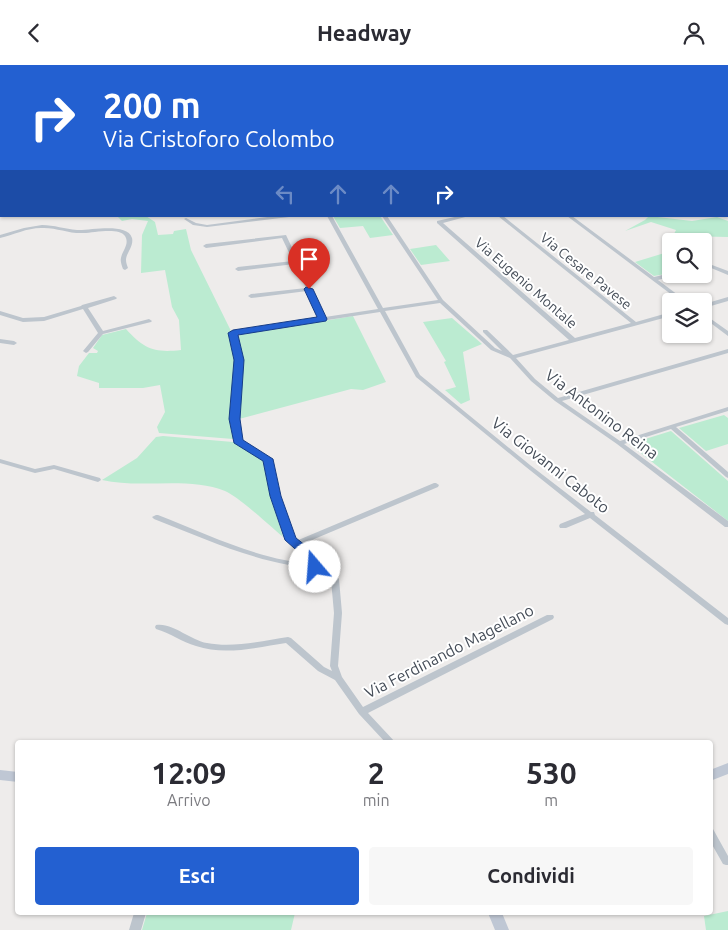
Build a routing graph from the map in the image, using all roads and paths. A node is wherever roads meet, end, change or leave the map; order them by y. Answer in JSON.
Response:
{"nodes":[{"id":1,"x":280,"y":217,"type":"edge"},
{"id":2,"x":330,"y":217,"type":"edge"},
{"id":3,"x":385,"y":217,"type":"edge"},
{"id":4,"x":463,"y":217,"type":"edge"},
{"id":5,"x":501,"y":217,"type":"edge"},
{"id":6,"x":570,"y":217,"type":"edge"},
{"id":7,"x":186,"y":219,"type":"dead end"},
{"id":8,"x":0,"y":237,"type":"edge"},
{"id":9,"x":206,"y":246,"type":"dead end"},
{"id":10,"x":296,"y":262,"type":"junction"},
{"id":11,"x":728,"y":264,"type":"edge"},
{"id":12,"x":125,"y":267,"type":"dead end"},
{"id":13,"x":712,"y":267,"type":"edge"},
{"id":14,"x":238,"y":269,"type":"dead end"},
{"id":15,"x":720,"y":269,"type":"junction"},
{"id":16,"x":728,"y":273,"type":"edge"},
{"id":17,"x":662,"y":277,"type":"edge"},
{"id":18,"x":653,"y":279,"type":"junction"},
{"id":19,"x":309,"y":289,"type":"junction"},
{"id":20,"x":672,"y":293,"type":"edge"},
{"id":21,"x":251,"y":296,"type":"dead end"},
{"id":22,"x":114,"y":298,"type":"dead end"},
{"id":23,"x":728,"y":299,"type":"edge"},
{"id":24,"x":441,"y":301,"type":"junction"},
{"id":25,"x":712,"y":304,"type":"edge"},
{"id":26,"x":84,"y":306,"type":"junction"},
{"id":27,"x":380,"y":310,"type":"junction"},
{"id":28,"x":0,"y":313,"type":"edge"},
{"id":29,"x":662,"y":316,"type":"edge"},
{"id":30,"x":3,"y":317,"type":"edge"},
{"id":31,"x":323,"y":319,"type":"junction"},
{"id":32,"x":149,"y":321,"type":"dead end"},
{"id":33,"x":712,"y":322,"type":"edge"},
{"id":34,"x":635,"y":324,"type":"junction"},
{"id":35,"x":485,"y":331,"type":"dead end"},
{"id":36,"x":101,"y":333,"type":"junction"},
{"id":37,"x":728,"y":334,"type":"edge"},
{"id":38,"x":0,"y":341,"type":"edge"},
{"id":39,"x":573,"y":341,"type":"junction"},
{"id":40,"x":14,"y":343,"type":"dead end"},
{"id":41,"x":86,"y":351,"type":"dead end"},
{"id":42,"x":728,"y":351,"type":"edge"},
{"id":43,"x":512,"y":357,"type":"junction"},
{"id":44,"x":557,"y":400,"type":"junction"},
{"id":45,"x":727,"y":411,"type":"edge"},
{"id":46,"x":671,"y":426,"type":"junction"},
{"id":47,"x":619,"y":443,"type":"junction"},
{"id":48,"x":0,"y":461,"type":"edge"},
{"id":49,"x":728,"y":476,"type":"edge"},
{"id":50,"x":98,"y":480,"type":"dead end"},
{"id":51,"x":436,"y":485,"type":"dead end"},
{"id":52,"x":592,"y":514,"type":"junction"},
{"id":53,"x":156,"y":517,"type":"dead end"},
{"id":54,"x":728,"y":525,"type":"edge"},
{"id":55,"x":563,"y":526,"type":"dead end"},
{"id":56,"x":295,"y":544,"type":"junction"},
{"id":57,"x":324,"y":567,"type":"junction"},
{"id":58,"x":550,"y":617,"type":"dead end"},
{"id":59,"x":728,"y":622,"type":"edge"},
{"id":60,"x":159,"y":627,"type":"dead end"},
{"id":61,"x":338,"y":678,"type":"junction"},
{"id":62,"x":362,"y":712,"type":"junction"},
{"id":63,"x":389,"y":740,"type":"edge"},
{"id":64,"x":728,"y":768,"type":"edge"},
{"id":65,"x":0,"y":775,"type":"edge"},
{"id":66,"x":713,"y":775,"type":"edge"},
{"id":67,"x":15,"y":777,"type":"edge"},
{"id":68,"x":713,"y":837,"type":"edge"},
{"id":69,"x":726,"y":861,"type":"dead end"},
{"id":70,"x":139,"y":915,"type":"edge"},
{"id":71,"x":496,"y":915,"type":"edge"},
{"id":72,"x":135,"y":930,"type":"edge"},
{"id":73,"x":502,"y":930,"type":"edge"}],
"edges":[{"from":1,"to":7,"type":"street"},
{"from":2,"to":27,"type":"street","name":"Via Giovanni Caboto"},
{"from":3,"to":24,"type":"street","name":"Via Antonino Reina"},
{"from":4,"to":39,"type":"street","name":"Via Eugenio Montale"},
{"from":5,"to":34,"type":"street","name":"Via Cesare Pavese"},
{"from":6,"to":18,"type":"street"},
{"from":8,"to":12,"type":"street"},
{"from":9,"to":10,"type":"street"},
{"from":10,"to":14,"type":"street"},
{"from":10,"to":19,"type":"street"},
{"from":11,"to":15,"type":"street"},
{"from":13,"to":15,"type":"street"},
{"from":15,"to":16,"type":"street"},
{"from":17,"to":18,"type":"street"},
{"from":18,"to":20,"type":"street"},
{"from":19,"to":21,"type":"street"},
{"from":19,"to":31,"type":"street"},
{"from":22,"to":26,"type":"street"},
{"from":23,"to":25,"type":"street"},
{"from":24,"to":27,"type":"street"},
{"from":24,"to":43,"type":"street","name":"Via Antonino Reina"},
{"from":26,"to":30,"type":"street"},
{"from":26,"to":36,"type":"street"},
{"from":27,"to":31,"type":"street"},
{"from":27,"to":52,"type":"street","name":"Via Giovanni Caboto"},
{"from":28,"to":30,"type":"street"},
{"from":29,"to":34,"type":"street"},
{"from":31,"to":56,"type":"street"},
{"from":32,"to":36,"type":"street"},
{"from":33,"to":37,"type":"street"},
{"from":34,"to":39,"type":"street"},
{"from":35,"to":43,"type":"street"},
{"from":36,"to":41,"type":"street"},
{"from":38,"to":40,"type":"street"},
{"from":39,"to":43,"type":"street"},
{"from":42,"to":44,"type":"street"},
{"from":43,"to":44,"type":"street","name":"Via Antonino Reina"},
{"from":44,"to":47,"type":"street","name":"Via Antonino Reina"},
{"from":45,"to":46,"type":"street"},
{"from":46,"to":47,"type":"street"},
{"from":46,"to":49,"type":"street"},
{"from":47,"to":54,"type":"street","name":"Via Antonino Reina"},
{"from":48,"to":50,"type":"street"},
{"from":51,"to":56,"type":"street"},
{"from":52,"to":55,"type":"street"},
{"from":52,"to":59,"type":"street","name":"Via Giovanni Caboto"},
{"from":53,"to":57,"type":"street"},
{"from":56,"to":57,"type":"street"},
{"from":57,"to":61,"type":"street"},
{"from":58,"to":62,"type":"street","name":"Via Ferdinando Magellano"},
{"from":60,"to":61,"type":"street"},
{"from":61,"to":62,"type":"street"},
{"from":62,"to":63,"type":"street"},
{"from":64,"to":66,"type":"main road"},
{"from":65,"to":67,"type":"main road"},
{"from":68,"to":69,"type":"street"},
{"from":70,"to":72,"type":"street"},
{"from":71,"to":73,"type":"main road"}]}
